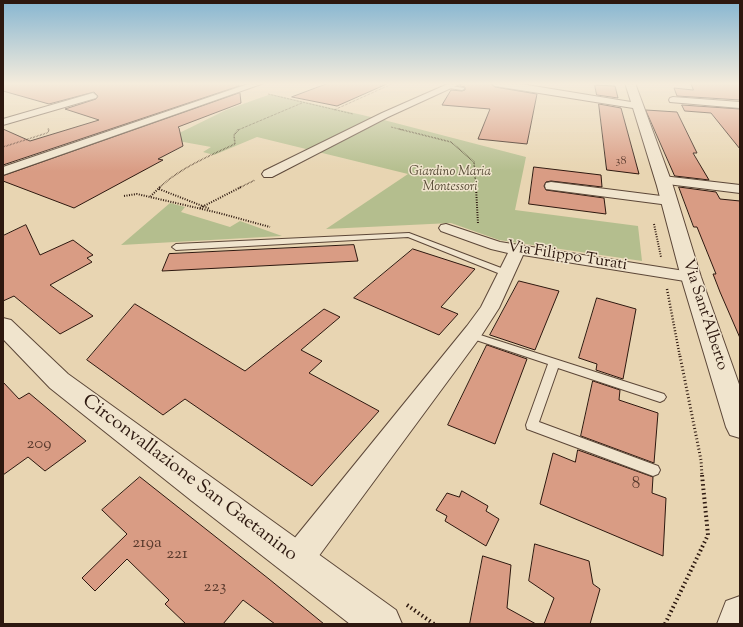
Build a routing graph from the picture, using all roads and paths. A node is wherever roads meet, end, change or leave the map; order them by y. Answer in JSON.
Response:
{"nodes":[{"id":1,"x":37,"y":112,"type":"edge"},
{"id":2,"x":176,"y":112,"type":"edge"},
{"id":3,"x":280,"y":112,"type":"edge"},
{"id":4,"x":344,"y":112,"type":"edge"},
{"id":5,"x":393,"y":112,"type":"edge"},
{"id":6,"x":640,"y":112,"type":"edge"},
{"id":7,"x":377,"y":119,"type":"junction"},
{"id":8,"x":3,"y":122,"type":"edge"},
{"id":9,"x":48,"y":128,"type":"dead end"},
{"id":10,"x":3,"y":147,"type":"edge"},
{"id":11,"x":3,"y":171,"type":"edge"},
{"id":12,"x":268,"y":174,"type":"joint"},
{"id":13,"x":663,"y":180,"type":"junction"},
{"id":14,"x":551,"y":186,"type":"dead end"},
{"id":15,"x":159,"y":189,"type":"junction"},
{"id":16,"x":740,"y":189,"type":"edge"},
{"id":17,"x":124,"y":196,"type":"dead end"},
{"id":18,"x":150,"y":197,"type":"junction"},
{"id":19,"x":649,"y":198,"type":"junction"},
{"id":20,"x":669,"y":201,"type":"junction"},
{"id":21,"x":203,"y":206,"type":"junction"},
{"id":22,"x":200,"y":208,"type":"junction"},
{"id":23,"x":219,"y":213,"type":"junction"},
{"id":24,"x":271,"y":228,"type":"dead end"},
{"id":25,"x":446,"y":228,"type":"dead end"},
{"id":26,"x":481,"y":240,"type":"junction"},
{"id":27,"x":176,"y":247,"type":"dead end"},
{"id":28,"x":518,"y":249,"type":"junction"},
{"id":29,"x":664,"y":272,"type":"junction"},
{"id":30,"x":506,"y":274,"type":"junction"},
{"id":31,"x":691,"y":277,"type":"junction"},
{"id":32,"x":3,"y":325,"type":"edge"},
{"id":33,"x":471,"y":335,"type":"junction"},
{"id":34,"x":554,"y":363,"type":"junction"},
{"id":35,"x":660,"y":397,"type":"dead end"},
{"id":36,"x":740,"y":427,"type":"edge"},
{"id":37,"x":653,"y":470,"type":"dead end"},
{"id":38,"x":296,"y":561,"type":"junction"},
{"id":39,"x":740,"y":614,"type":"edge"},
{"id":40,"x":382,"y":624,"type":"edge"},
{"id":41,"x":665,"y":624,"type":"edge"},
{"id":42,"x":737,"y":624,"type":"edge"}],
"edges":[{"from":1,"to":8,"type":"street"},
{"from":2,"to":11,"type":"street"},
{"from":3,"to":15,"type":"path"},
{"from":4,"to":7,"type":"path"},
{"from":5,"to":7,"type":"street"},
{"from":6,"to":13,"type":"street","name":"Via Sant'Alberto"},
{"from":7,"to":12,"type":"street"},
{"from":7,"to":26,"type":"path"},
{"from":9,"to":10,"type":"path"},
{"from":12,"to":21,"type":"path"},
{"from":13,"to":16,"type":"street"},
{"from":13,"to":20,"type":"street","name":"Via Sant'Alberto"},
{"from":14,"to":19,"type":"street"},
{"from":15,"to":18,"type":"path"},
{"from":15,"to":21,"type":"path"},
{"from":17,"to":18,"type":"path"},
{"from":18,"to":22,"type":"path"},
{"from":19,"to":20,"type":"street"},
{"from":19,"to":29,"type":"path"},
{"from":20,"to":31,"type":"street","name":"Via Sant'Alberto"},
{"from":21,"to":22,"type":"path"},
{"from":21,"to":23,"type":"path"},
{"from":22,"to":23,"type":"path"},
{"from":23,"to":24,"type":"path"},
{"from":25,"to":26,"type":"street","name":"Via Filippo Turati"},
{"from":26,"to":28,"type":"street","name":"Via Filippo Turati"},
{"from":27,"to":30,"type":"lane"},
{"from":28,"to":29,"type":"street","name":"Via Filippo Turati"},
{"from":28,"to":30,"type":"street"},
{"from":29,"to":31,"type":"street","name":"Via Filippo Turati"},
{"from":29,"to":41,"type":"path"},
{"from":30,"to":33,"type":"street"},
{"from":31,"to":36,"type":"street","name":"Via Sant'Alberto"},
{"from":32,"to":38,"type":"street","name":"Circonvallazione San Gaetanino"},
{"from":33,"to":34,"type":"lane"},
{"from":33,"to":38,"type":"street"},
{"from":34,"to":35,"type":"lane"},
{"from":34,"to":37,"type":"lane"},
{"from":38,"to":40,"type":"street","name":"Circonvallazione San Gaetanino"},
{"from":39,"to":42,"type":"street"}]}
